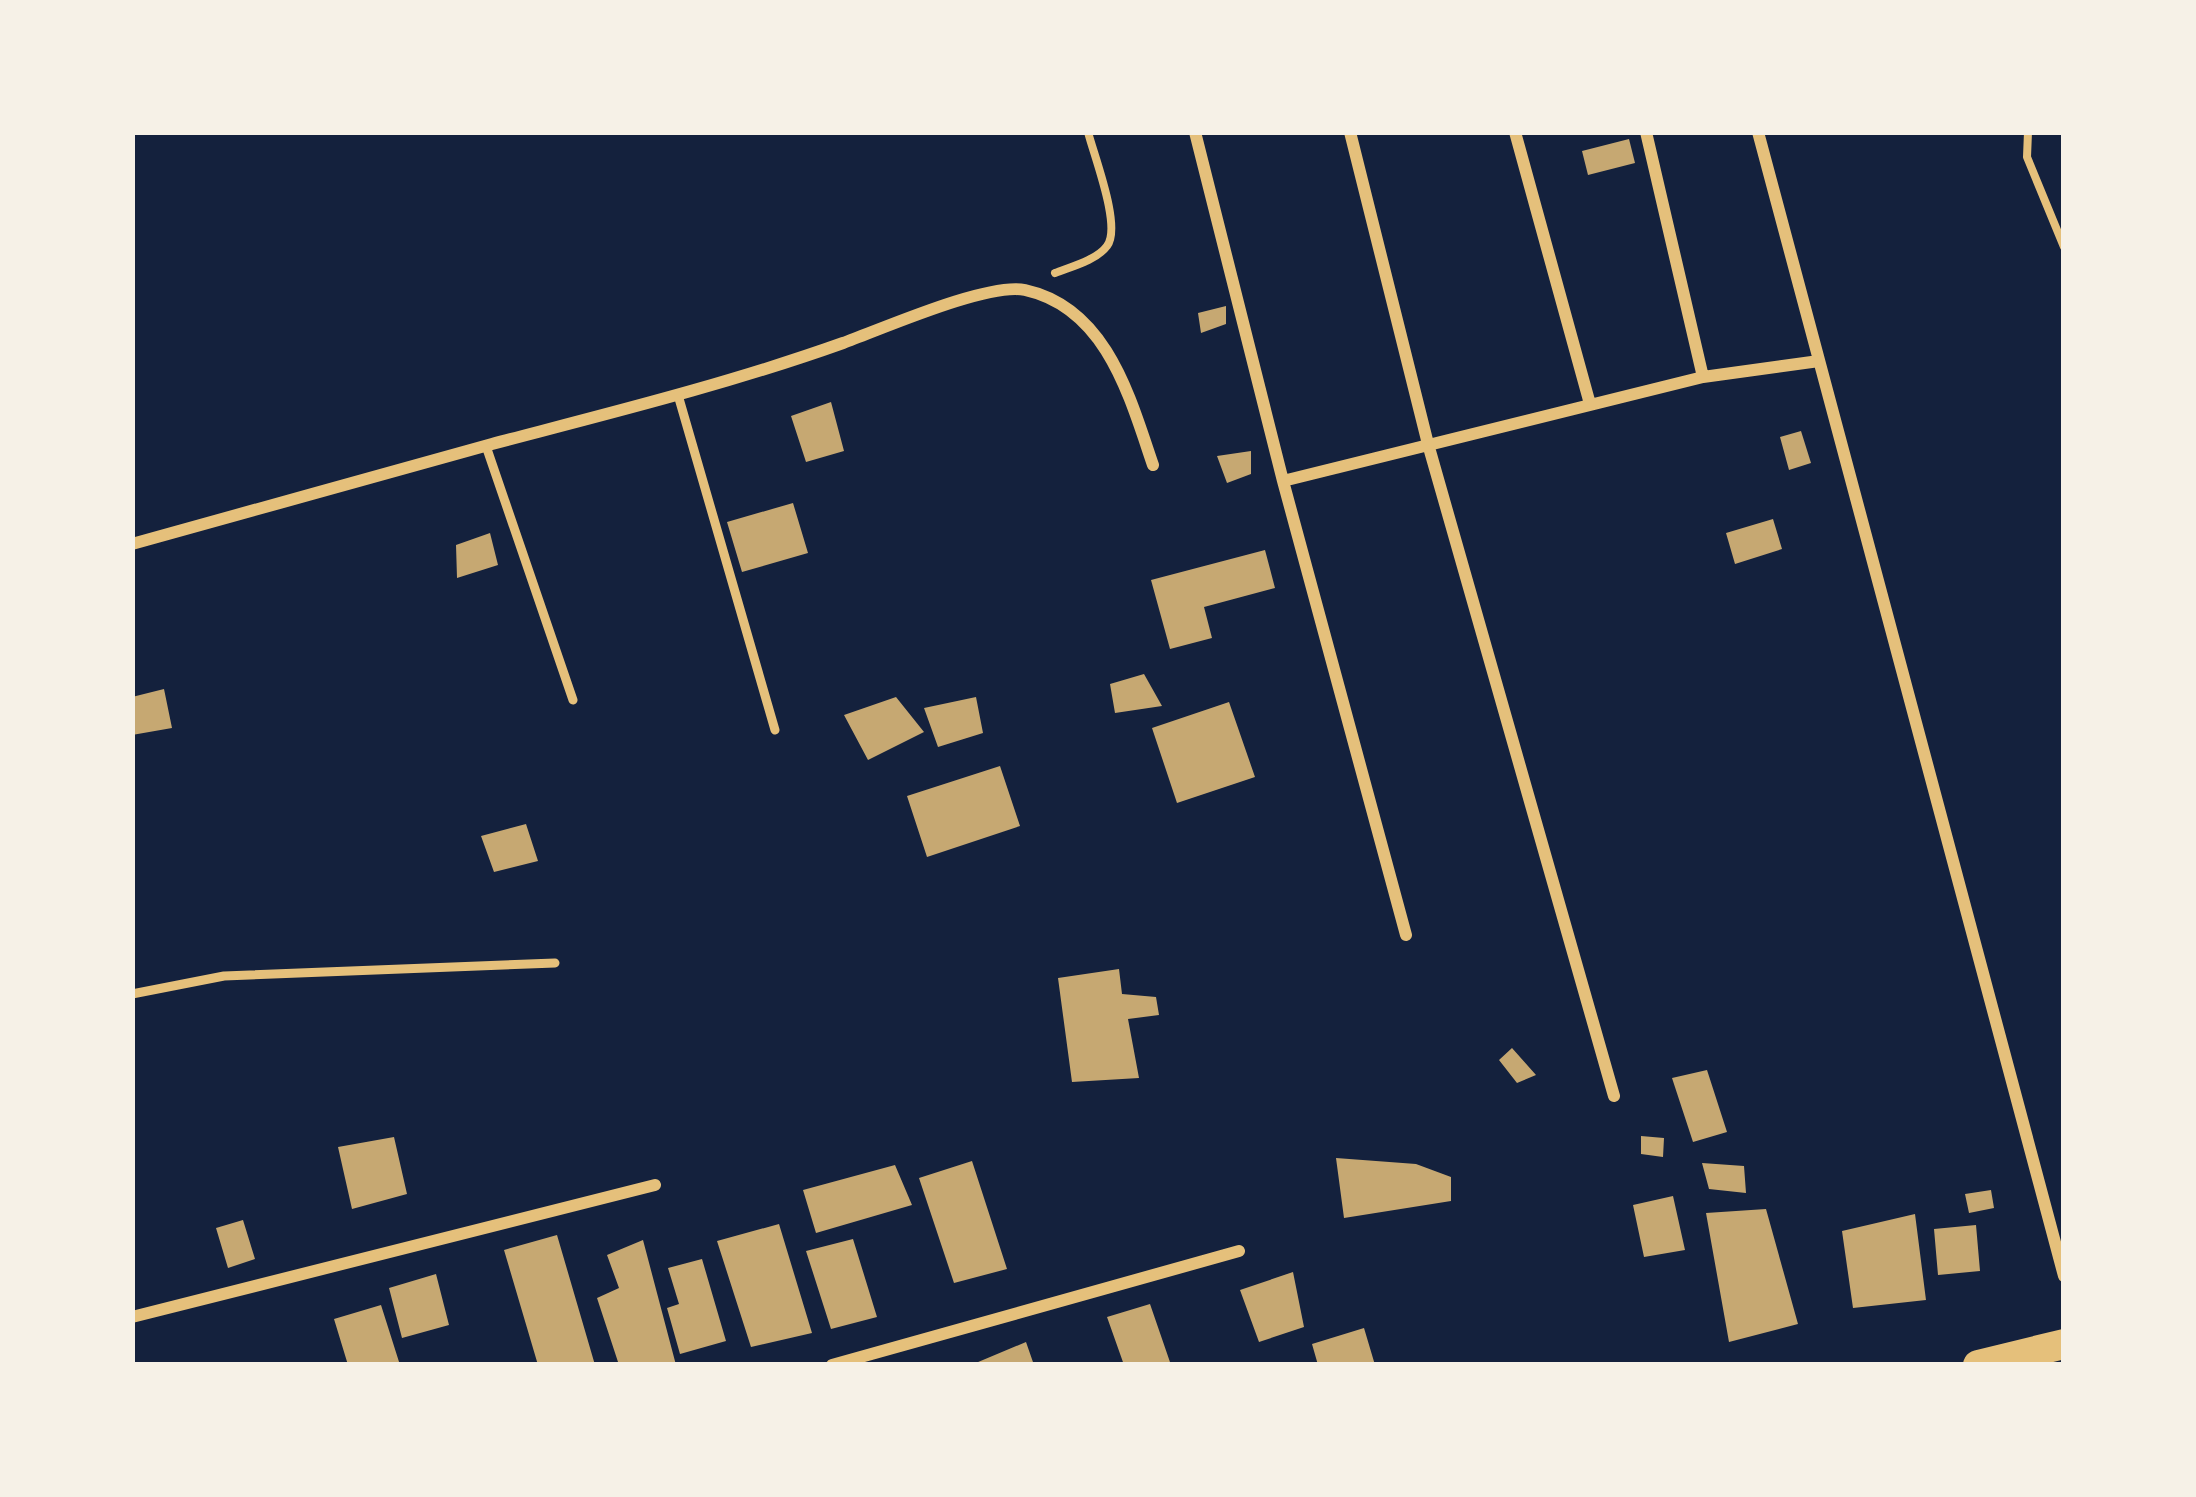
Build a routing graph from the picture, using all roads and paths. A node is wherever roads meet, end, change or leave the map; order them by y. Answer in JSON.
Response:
{"nodes":[{"id":1,"x":1088,"y":132,"type":"edge"},
{"id":2,"x":1195,"y":132,"type":"edge"},
{"id":3,"x":1349,"y":132,"type":"edge"},
{"id":4,"x":1515,"y":132,"type":"edge"},
{"id":5,"x":1646,"y":132,"type":"edge"},
{"id":6,"x":1757,"y":132,"type":"edge"},
{"id":7,"x":2028,"y":132,"type":"edge"},
{"id":8,"x":2064,"y":248,"type":"edge"},
{"id":9,"x":1020,"y":288,"type":"junction"},
{"id":10,"x":1819,"y":361,"type":"junction"},
{"id":11,"x":1703,"y":377,"type":"junction"},
{"id":12,"x":678,"y":395,"type":"junction"},
{"id":13,"x":1590,"y":404,"type":"junction"},
{"id":14,"x":1429,"y":444,"type":"junction"},
{"id":15,"x":486,"y":446,"type":"junction"},
{"id":16,"x":1153,"y":465,"type":"dead end"},
{"id":17,"x":1282,"y":481,"type":"junction"},
{"id":18,"x":132,"y":544,"type":"edge"},
{"id":19,"x":573,"y":700,"type":"dead end"},
{"id":20,"x":775,"y":730,"type":"dead end"},
{"id":21,"x":1406,"y":935,"type":"dead end"},
{"id":22,"x":555,"y":963,"type":"dead end"},
{"id":23,"x":132,"y":994,"type":"edge"},
{"id":24,"x":1614,"y":1096,"type":"dead end"},
{"id":25,"x":656,"y":1185,"type":"dead end"},
{"id":26,"x":1240,"y":1251,"type":"dead end"},
{"id":27,"x":2064,"y":1276,"type":"edge"},
{"id":28,"x":132,"y":1317,"type":"edge"},
{"id":29,"x":2047,"y":1353,"type":"edge"},
{"id":30,"x":832,"y":1365,"type":"edge"},
{"id":31,"x":1978,"y":1365,"type":"edge"}],
"edges":[{"from":1,"to":9,"type":"path"},
{"from":2,"to":17,"type":"street"},
{"from":3,"to":14,"type":"street"},
{"from":4,"to":13,"type":"street"},
{"from":5,"to":11,"type":"street"},
{"from":6,"to":10,"type":"street"},
{"from":7,"to":8,"type":"path"},
{"from":9,"to":12,"type":"street"},
{"from":9,"to":16,"type":"street"},
{"from":10,"to":11,"type":"street"},
{"from":10,"to":27,"type":"street"},
{"from":11,"to":13,"type":"street"},
{"from":12,"to":15,"type":"street"},
{"from":12,"to":20,"type":"lane"},
{"from":13,"to":14,"type":"street"},
{"from":14,"to":17,"type":"street"},
{"from":14,"to":24,"type":"street"},
{"from":15,"to":18,"type":"street"},
{"from":15,"to":19,"type":"lane"},
{"from":17,"to":21,"type":"street"},
{"from":22,"to":23,"type":"lane"},
{"from":25,"to":28,"type":"street"},
{"from":26,"to":30,"type":"street"},
{"from":29,"to":31,"type":"main road"}]}
